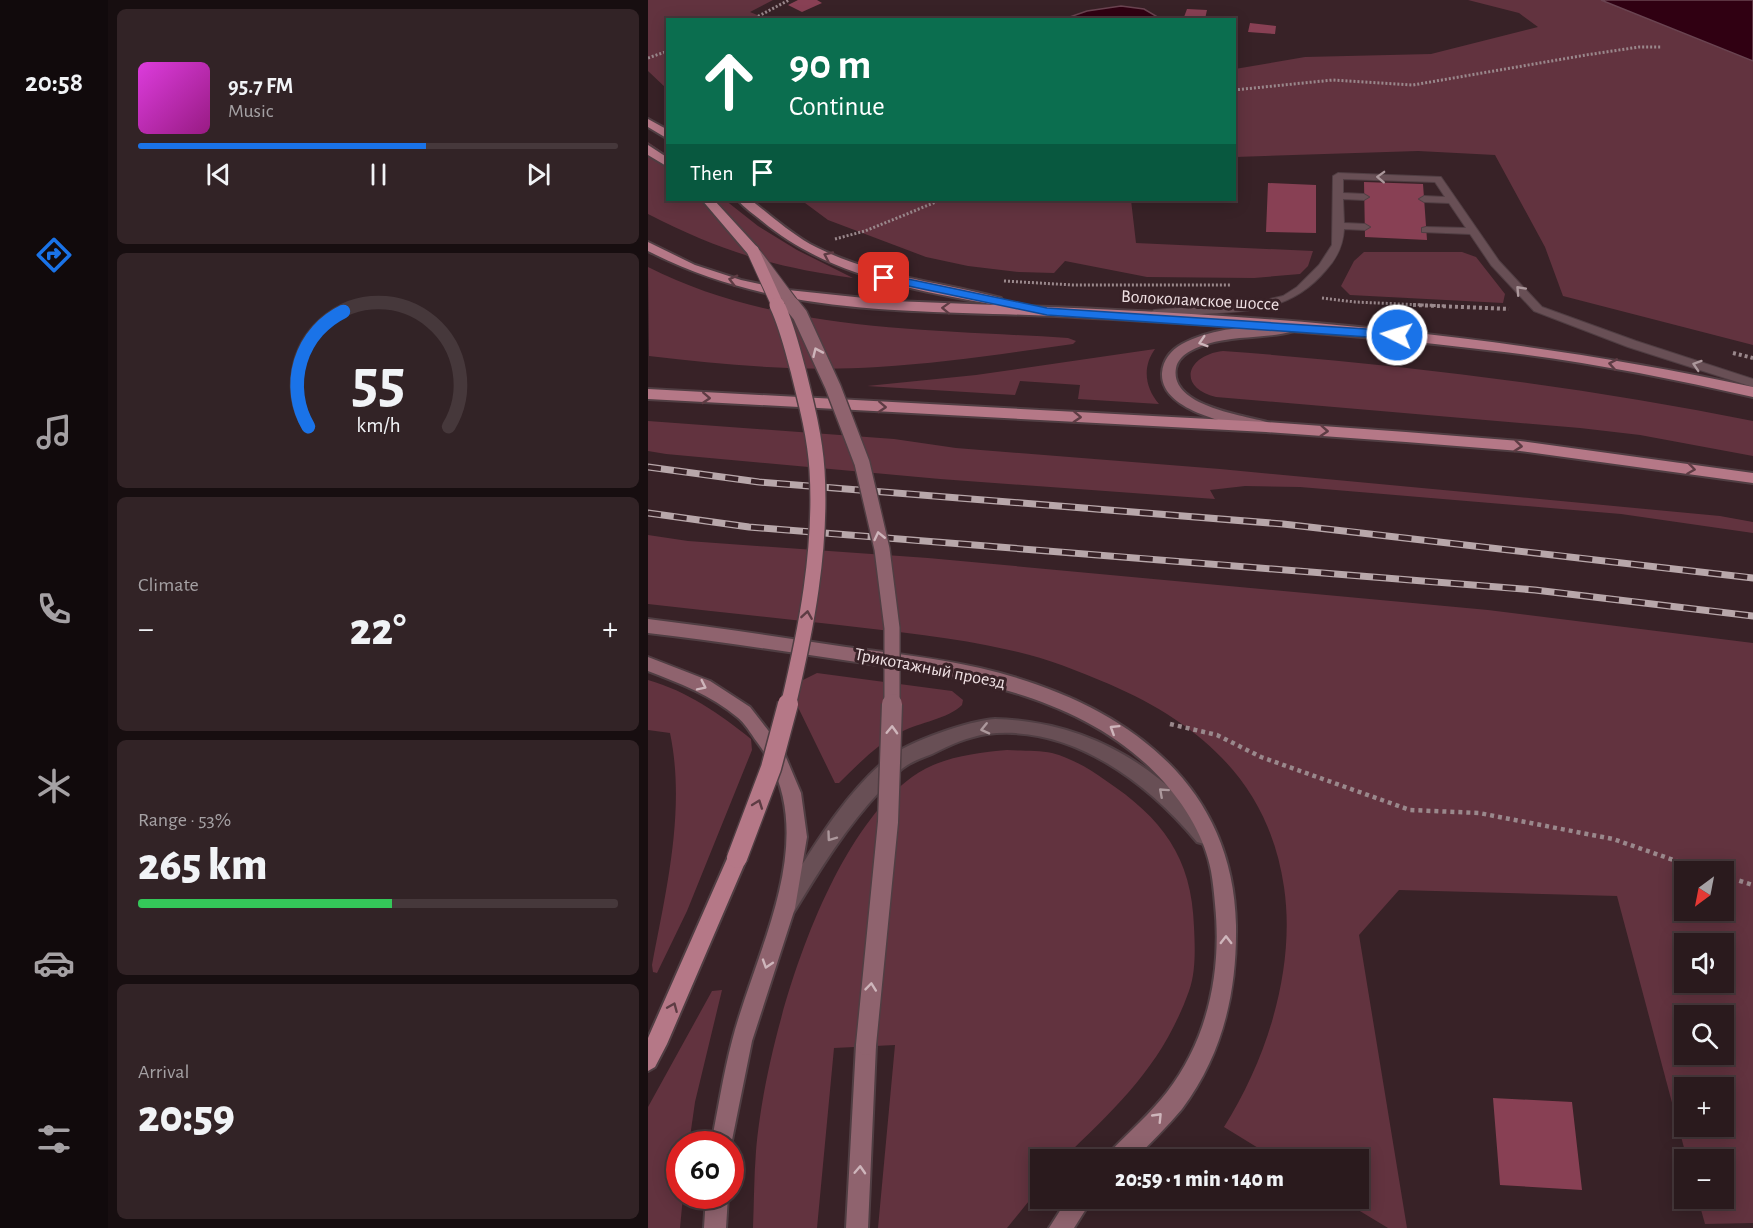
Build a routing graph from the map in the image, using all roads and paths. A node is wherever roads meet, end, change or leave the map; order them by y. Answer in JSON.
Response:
{"nodes":[{"id":1,"x":789,"y":0,"type":"edge"},
{"id":2,"x":755,"y":18,"type":"edge"},
{"id":3,"x":1662,"y":47,"type":"dead end"},
{"id":4,"x":666,"y":52,"type":"edge"},
{"id":5,"x":648,"y":58,"type":"edge"},
{"id":6,"x":1236,"y":90,"type":"edge"},
{"id":7,"x":648,"y":122,"type":"edge"},
{"id":8,"x":666,"y":135,"type":"edge"},
{"id":9,"x":648,"y":149,"type":"edge"},
{"id":10,"x":666,"y":162,"type":"edge"},
{"id":11,"x":1338,"y":196,"type":"junction"},
{"id":12,"x":1364,"y":197,"type":"dead end"},
{"id":13,"x":1425,"y":199,"type":"dead end"},
{"id":14,"x":1452,"y":200,"type":"junction"},
{"id":15,"x":709,"y":201,"type":"edge"},
{"id":16,"x":745,"y":201,"type":"edge"},
{"id":17,"x":939,"y":201,"type":"edge"},
{"id":18,"x":1337,"y":226,"type":"junction"},
{"id":19,"x":1365,"y":227,"type":"dead end"},
{"id":20,"x":1426,"y":230,"type":"dead end"},
{"id":21,"x":1473,"y":231,"type":"junction"},
{"id":22,"x":831,"y":240,"type":"dead end"},
{"id":23,"x":648,"y":246,"type":"edge"},
{"id":24,"x":753,"y":251,"type":"junction"},
{"id":25,"x":1047,"y":311,"type":"junction"},
{"id":26,"x":1131,"y":317,"type":"junction"},
{"id":27,"x":1302,"y":327,"type":"junction"},
{"id":28,"x":1753,"y":383,"type":"edge"},
{"id":29,"x":1753,"y":392,"type":"edge"},
{"id":30,"x":648,"y":394,"type":"edge"},
{"id":31,"x":1266,"y":426,"type":"junction"},
{"id":32,"x":1753,"y":478,"type":"edge"},
{"id":33,"x":648,"y":626,"type":"edge"},
{"id":34,"x":648,"y":664,"type":"edge"},
{"id":35,"x":1170,"y":724,"type":"dead end"},
{"id":36,"x":1215,"y":852,"type":"junction"},
{"id":37,"x":1676,"y":861,"type":"edge"},
{"id":38,"x":1734,"y":879,"type":"edge"},
{"id":39,"x":1753,"y":885,"type":"edge"},
{"id":40,"x":785,"y":908,"type":"junction"},
{"id":41,"x":648,"y":1060,"type":"edge"},
{"id":42,"x":725,"y":1131,"type":"edge"},
{"id":43,"x":1128,"y":1149,"type":"edge"},
{"id":44,"x":716,"y":1209,"type":"edge"},
{"id":45,"x":1074,"y":1209,"type":"edge"},
{"id":46,"x":715,"y":1228,"type":"edge"},
{"id":47,"x":857,"y":1228,"type":"edge"},
{"id":48,"x":1060,"y":1228,"type":"edge"}],
"edges":[{"from":1,"to":2,"type":"path"},
{"from":3,"to":6,"type":"path"},
{"from":4,"to":5,"type":"path"},
{"from":7,"to":8,"type":"main road"},
{"from":9,"to":10,"type":"main road"},
{"from":11,"to":12,"type":"lane"},
{"from":14,"to":11,"type":"lane","one_way":true},
{"from":11,"to":18,"type":"lane"},
{"from":13,"to":14,"type":"lane"},
{"from":14,"to":21,"type":"lane"},
{"from":15,"to":24,"type":"main road"},
{"from":25,"to":16,"type":"main road","one_way":true},
{"from":17,"to":22,"type":"path"},
{"from":18,"to":19,"type":"lane"},
{"from":18,"to":26,"type":"lane"},
{"from":20,"to":21,"type":"lane"},
{"from":28,"to":21,"type":"lane","one_way":true},
{"from":25,"to":23,"type":"main road","name":"Волоколамское шоссе","one_way":true},
{"from":41,"to":24,"type":"main road","one_way":true,"bridge":true},
{"from":47,"to":24,"type":"main road","one_way":true,"bridge":true},
{"from":25,"to":26,"type":"main road","name":"Волоколамское шоссе"},
{"from":26,"to":27,"type":"main road","name":"Волоколамское шоссе"},
{"from":29,"to":27,"type":"main road","name":"Волоколамское шоссе","one_way":true},
{"from":27,"to":31,"type":"main road","one_way":true},
{"from":30,"to":31,"type":"main road","one_way":true},
{"from":31,"to":32,"type":"main road","one_way":true},
{"from":36,"to":33,"type":"main road","name":"Трикотажный проезд","one_way":true},
{"from":34,"to":40,"type":"main road","one_way":true},
{"from":35,"to":37,"type":"path"},
{"from":36,"to":40,"type":"street","one_way":true},
{"from":43,"to":36,"type":"main road","name":"Трикотажный проезд","one_way":true},
{"from":38,"to":39,"type":"path"},
{"from":40,"to":42,"type":"main road","one_way":true},
{"from":44,"to":46,"type":"main road"},
{"from":45,"to":48,"type":"main road"}]}
